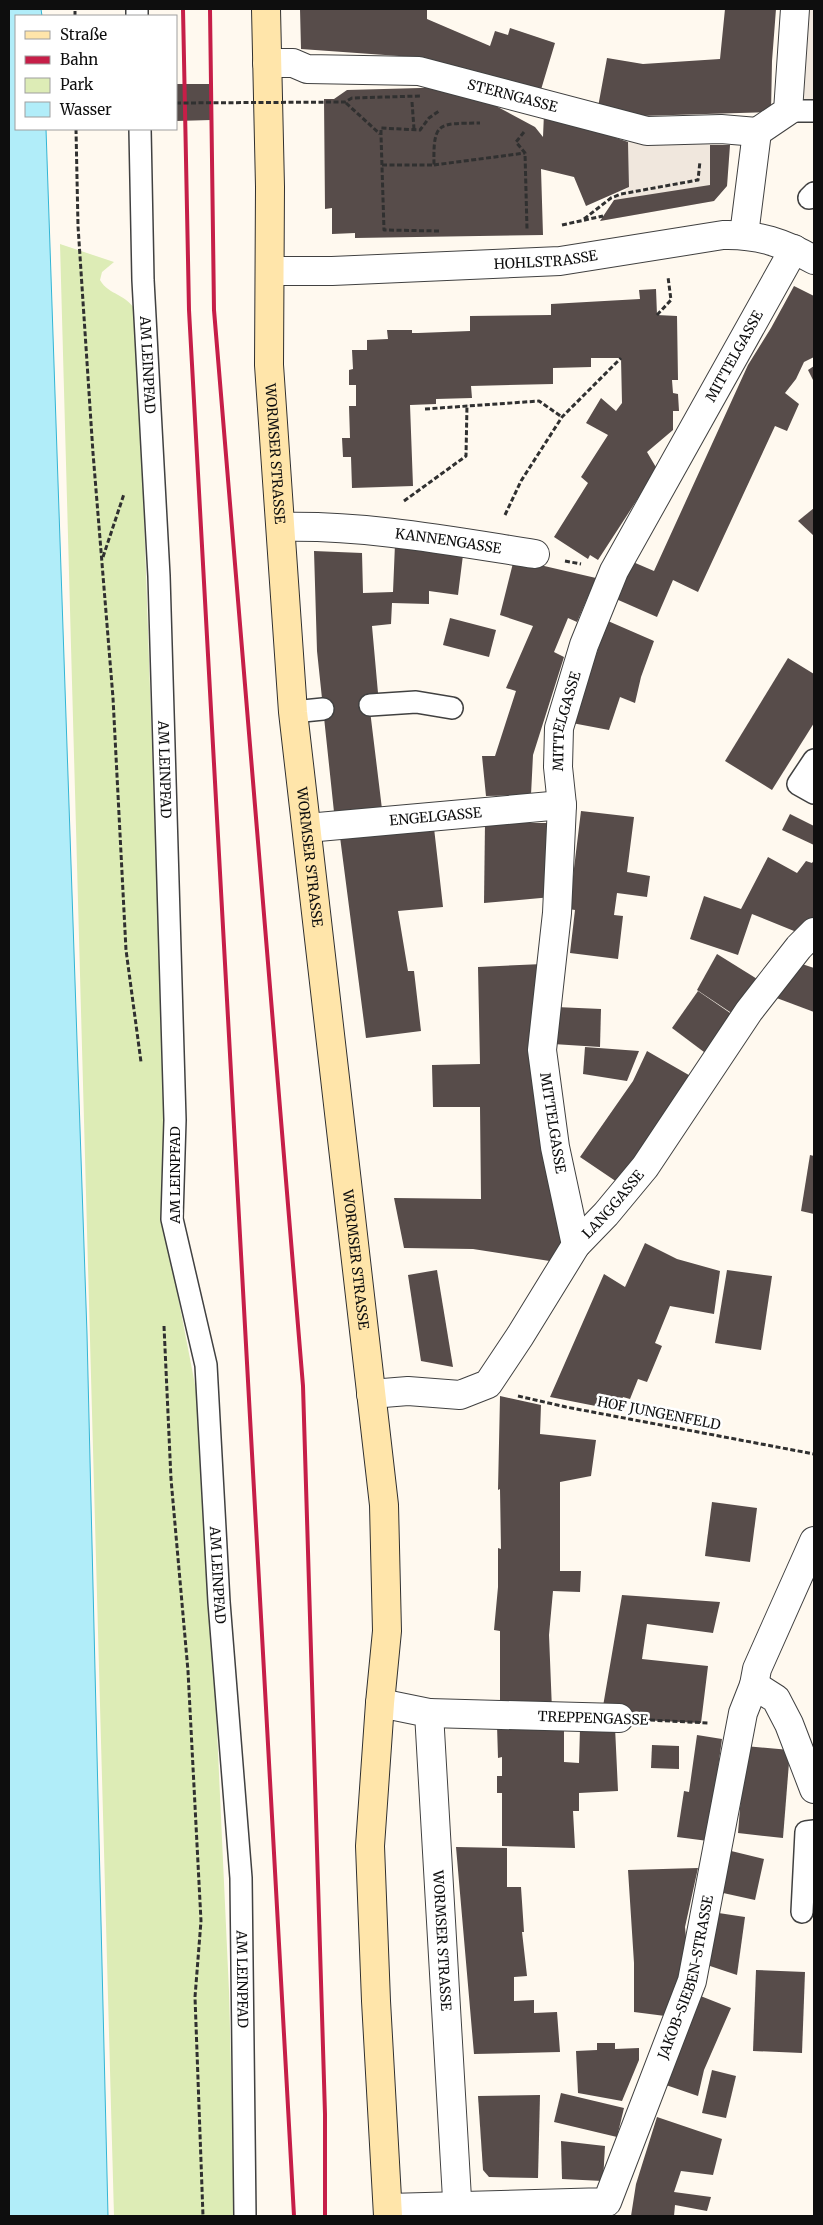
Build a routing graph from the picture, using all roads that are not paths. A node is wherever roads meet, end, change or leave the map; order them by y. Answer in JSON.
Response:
{"nodes":[{"id":1,"x":266,"y":9,"type":"edge"},
{"id":2,"x":795,"y":9,"type":"edge"},
{"id":3,"x":267,"y":63,"type":"junction"},
{"id":4,"x":788,"y":110,"type":"junction"},
{"id":5,"x":814,"y":111,"type":"edge"},
{"id":6,"x":140,"y":130,"type":"edge"},
{"id":7,"x":757,"y":132,"type":"junction"},
{"id":8,"x":744,"y":235,"type":"junction"},
{"id":9,"x":804,"y":254,"type":"edge"},
{"id":10,"x":270,"y":271,"type":"junction"},
{"id":11,"x":281,"y":527,"type":"junction"},
{"id":12,"x":535,"y":554,"type":"road end"},
{"id":13,"x":370,"y":706,"type":"dead end"},
{"id":14,"x":452,"y":708,"type":"dead end"},
{"id":15,"x":323,"y":710,"type":"dead end"},
{"id":16,"x":294,"y":712,"type":"junction"},
{"id":17,"x":814,"y":760,"type":"edge"},
{"id":18,"x":814,"y":793,"type":"edge"},
{"id":19,"x":562,"y":805,"type":"junction"},
{"id":20,"x":307,"y":828,"type":"junction"},
{"id":21,"x":814,"y":932,"type":"edge"},
{"id":22,"x":576,"y":1245,"type":"junction"},
{"id":23,"x":371,"y":1394,"type":"junction"},
{"id":24,"x":814,"y":1541,"type":"edge"},
{"id":25,"x":754,"y":1685,"type":"junction"},
{"id":26,"x":380,"y":1703,"type":"junction"},
{"id":27,"x":429,"y":1713,"type":"junction"},
{"id":28,"x":619,"y":1718,"type":"road end"},
{"id":29,"x":814,"y":1789,"type":"edge"},
{"id":30,"x":814,"y":1831,"type":"edge"},
{"id":31,"x":802,"y":1912,"type":"dead end"},
{"id":32,"x":457,"y":2211,"type":"edge"},
{"id":33,"x":388,"y":2212,"type":"edge"},
{"id":34,"x":245,"y":2216,"type":"edge"}],
"edges":[{"from":1,"to":3,"type":"main road","name":"WORMSER STRASSE"},
{"from":2,"to":4,"type":"street"},
{"from":3,"to":7,"type":"street","name":"STERNGASSE"},
{"from":3,"to":10,"type":"main road","name":"WORMSER STRASSE"},
{"from":4,"to":5,"type":"lane"},
{"from":4,"to":7,"type":"street"},
{"from":6,"to":34,"type":"lane","name":"AM LEINPFAD"},
{"from":7,"to":8,"type":"street"},
{"from":8,"to":9,"type":"street","name":"HOHLSTRASSE"},
{"from":8,"to":10,"type":"street","name":"HOHLSTRASSE"},
{"from":9,"to":19,"type":"street","name":"MITTELGASSE"},
{"from":10,"to":11,"type":"main road","name":"WORMSER STRASSE"},
{"from":11,"to":12,"type":"street","name":"KANNENGASSE"},
{"from":11,"to":16,"type":"main road","name":"WORMSER STRASSE"},
{"from":13,"to":14,"type":"lane"},
{"from":15,"to":16,"type":"lane"},
{"from":16,"to":20,"type":"main road","name":"WORMSER STRASSE"},
{"from":17,"to":18,"type":"lane"},
{"from":19,"to":20,"type":"street","name":"ENGELGASSE"},
{"from":19,"to":22,"type":"street","name":"MITTELGASSE"},
{"from":20,"to":23,"type":"main road","name":"WORMSER STRASSE"},
{"from":21,"to":22,"type":"street","name":"LANGGASSE"},
{"from":22,"to":23,"type":"street","name":"LANGGASSE"},
{"from":23,"to":26,"type":"main road","name":"WORMSER STRASSE"},
{"from":24,"to":25,"type":"street","name":"JAKOB-SIEBEN-STRASSE"},
{"from":25,"to":29,"type":"street"},
{"from":25,"to":32,"type":"street","name":"JAKOB-SIEBEN-STRASSE"},
{"from":26,"to":27,"type":"street"},
{"from":26,"to":33,"type":"main road","name":"WORMSER STRASSE"},
{"from":27,"to":28,"type":"street","name":"TREPPENGASSE"},
{"from":27,"to":32,"type":"street","name":"WORMSER STRASSE"},
{"from":30,"to":31,"type":"lane"},
{"from":32,"to":33,"type":"street","name":"JAKOB-SIEBEN-STRASSE"}]}
